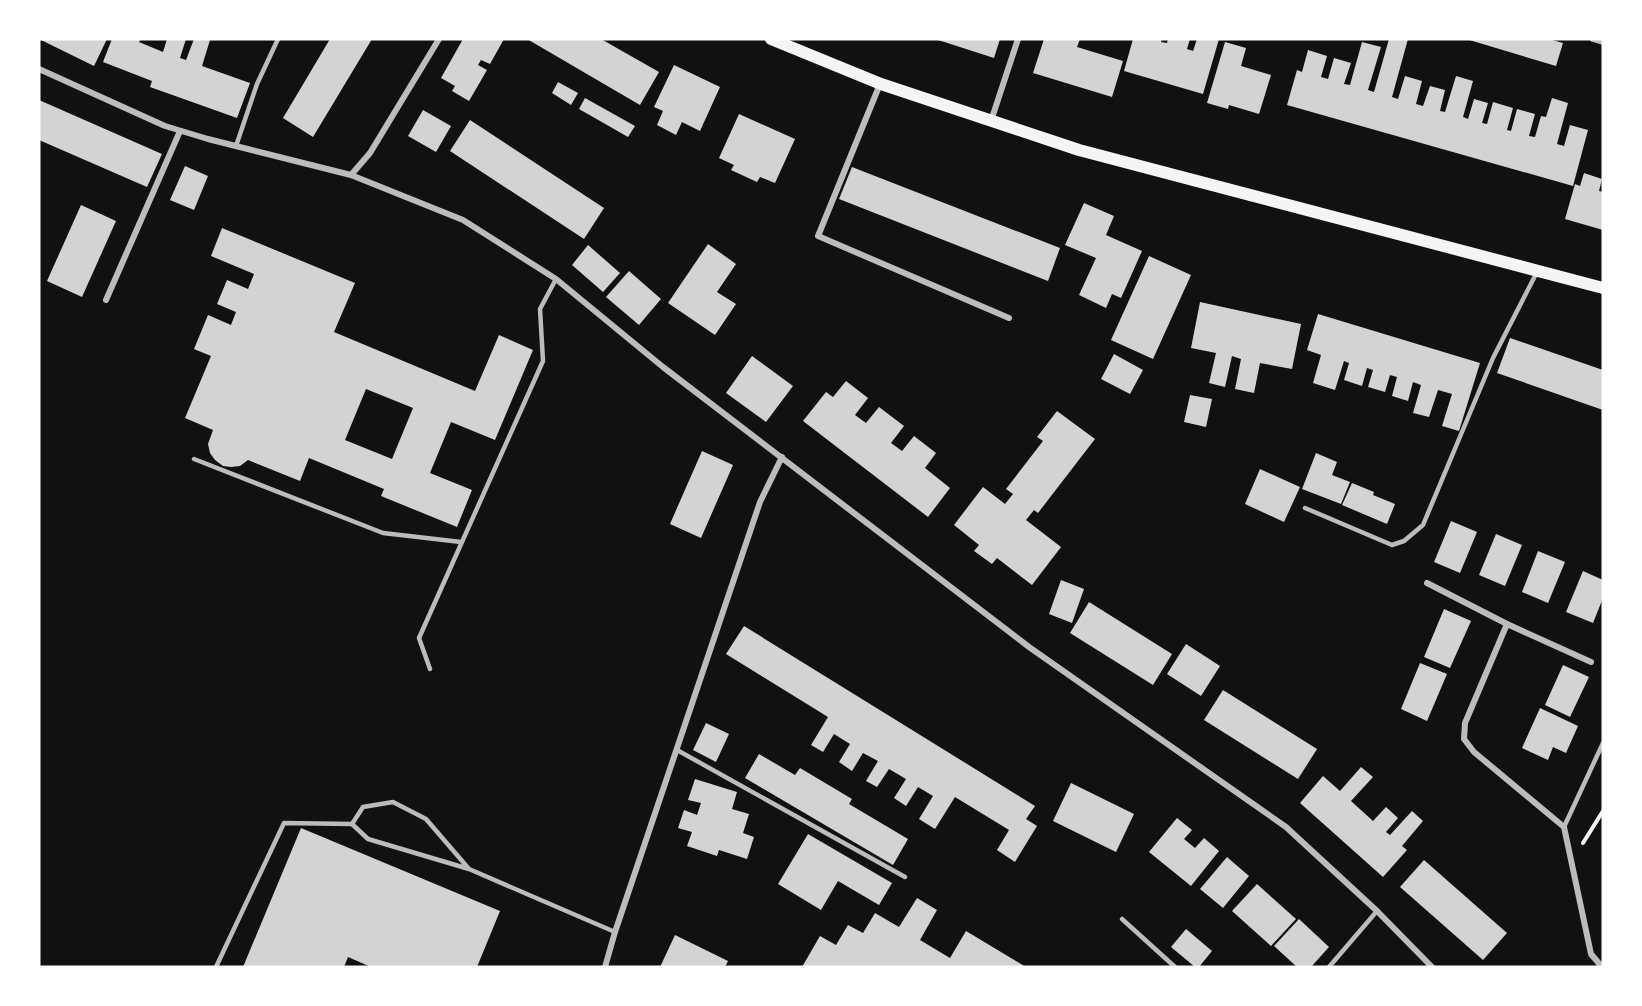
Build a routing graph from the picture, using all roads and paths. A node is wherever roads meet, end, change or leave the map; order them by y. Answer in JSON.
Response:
{"nodes":[{"id":1,"x":278,"y":39,"type":"edge"},
{"id":2,"x":439,"y":39,"type":"edge"},
{"id":3,"x":771,"y":39,"type":"edge"},
{"id":4,"x":1018,"y":39,"type":"edge"},
{"id":5,"x":1593,"y":39,"type":"edge"},
{"id":6,"x":1603,"y":42,"type":"edge"},
{"id":7,"x":39,"y":69,"type":"edge"},
{"id":8,"x":881,"y":84,"type":"junction"},
{"id":9,"x":991,"y":122,"type":"junction"},
{"id":10,"x":180,"y":131,"type":"junction"},
{"id":11,"x":236,"y":146,"type":"junction"},
{"id":12,"x":351,"y":176,"type":"junction"},
{"id":13,"x":1538,"y":269,"type":"junction"},
{"id":14,"x":556,"y":279,"type":"junction"},
{"id":15,"x":1603,"y":288,"type":"edge"},
{"id":16,"x":106,"y":300,"type":"dead end"},
{"id":17,"x":1009,"y":318,"type":"dead end"},
{"id":18,"x":782,"y":457,"type":"junction"},
{"id":19,"x":194,"y":459,"type":"dead end"},
{"id":20,"x":1305,"y":508,"type":"dead end"},
{"id":21,"x":461,"y":542,"type":"junction"},
{"id":22,"x":1427,"y":583,"type":"dead end"},
{"id":23,"x":1507,"y":624,"type":"junction"},
{"id":24,"x":1590,"y":662,"type":"dead end"},
{"id":25,"x":430,"y":669,"type":"dead end"},
{"id":26,"x":1603,"y":743,"type":"edge"},
{"id":27,"x":677,"y":750,"type":"junction"},
{"id":28,"x":1603,"y":811,"type":"edge"},
{"id":29,"x":352,"y":824,"type":"junction"},
{"id":30,"x":1564,"y":826,"type":"junction"},
{"id":31,"x":1571,"y":862,"type":"junction"},
{"id":32,"x":469,"y":869,"type":"junction"},
{"id":33,"x":905,"y":877,"type":"dead end"},
{"id":34,"x":1377,"y":911,"type":"junction"},
{"id":35,"x":1122,"y":919,"type":"dead end"},
{"id":36,"x":615,"y":932,"type":"junction"},
{"id":37,"x":216,"y":967,"type":"edge"},
{"id":38,"x":605,"y":967,"type":"edge"},
{"id":39,"x":1175,"y":967,"type":"edge"},
{"id":40,"x":1329,"y":967,"type":"edge"},
{"id":41,"x":1432,"y":967,"type":"edge"},
{"id":42,"x":1602,"y":967,"type":"edge"}],
"edges":[{"from":1,"to":11,"type":"lane"},
{"from":2,"to":12,"type":"street"},
{"from":3,"to":8,"type":"main road"},
{"from":4,"to":9,"type":"street"},
{"from":5,"to":6,"type":"street"},
{"from":7,"to":10,"type":"street"},
{"from":8,"to":9,"type":"main road"},
{"from":8,"to":17,"type":"street"},
{"from":9,"to":13,"type":"main road"},
{"from":10,"to":11,"type":"street"},
{"from":10,"to":16,"type":"street"},
{"from":11,"to":12,"type":"street"},
{"from":12,"to":14,"type":"street"},
{"from":13,"to":15,"type":"main road"},
{"from":13,"to":20,"type":"lane"},
{"from":14,"to":18,"type":"street"},
{"from":14,"to":21,"type":"lane"},
{"from":18,"to":27,"type":"street"},
{"from":18,"to":34,"type":"street"},
{"from":19,"to":21,"type":"lane"},
{"from":21,"to":25,"type":"lane"},
{"from":22,"to":23,"type":"street"},
{"from":23,"to":24,"type":"street"},
{"from":23,"to":30,"type":"street"},
{"from":26,"to":30,"type":"lane"},
{"from":27,"to":33,"type":"lane"},
{"from":27,"to":36,"type":"street"},
{"from":28,"to":31,"type":"path"},
{"from":29,"to":32,"type":"lane"},
{"from":29,"to":32,"type":"lane"},
{"from":29,"to":37,"type":"lane"},
{"from":30,"to":31,"type":"street"},
{"from":31,"to":42,"type":"street"},
{"from":32,"to":36,"type":"lane"},
{"from":34,"to":40,"type":"lane"},
{"from":34,"to":41,"type":"street"},
{"from":35,"to":39,"type":"lane"},
{"from":36,"to":38,"type":"street"}]}
